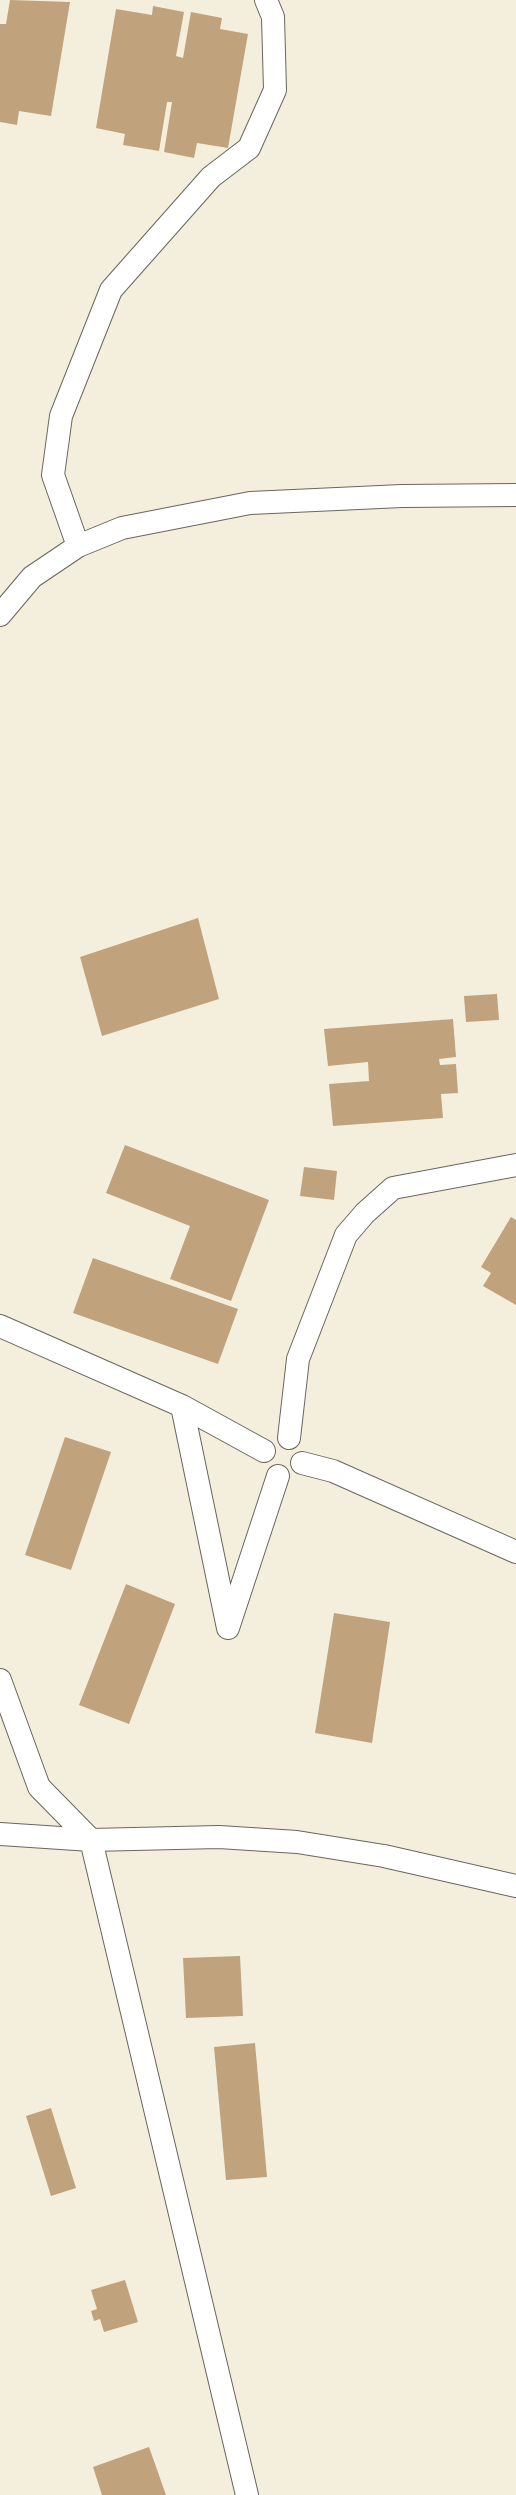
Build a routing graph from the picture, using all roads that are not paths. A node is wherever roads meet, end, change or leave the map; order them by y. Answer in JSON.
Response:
{"nodes":[{"id":1,"x":266,"y":0,"type":"edge"},
{"id":2,"x":516,"y":495,"type":"edge"},
{"id":3,"x":78,"y":546,"type":"junction"},
{"id":4,"x":0,"y":615,"type":"edge"},
{"id":5,"x":516,"y":1165,"type":"edge"},
{"id":6,"x":0,"y":1326,"type":"edge"},
{"id":7,"x":182,"y":1406,"type":"junction"},
{"id":8,"x":289,"y":1438,"type":"junction"},
{"id":9,"x":264,"y":1451,"type":"junction"},
{"id":10,"x":302,"y":1463,"type":"junction"},
{"id":11,"x":278,"y":1476,"type":"junction"},
{"id":12,"x":516,"y":1552,"type":"edge"},
{"id":13,"x":0,"y":1680,"type":"edge"},
{"id":14,"x":0,"y":1834,"type":"edge"},
{"id":15,"x":91,"y":1840,"type":"junction"},
{"id":16,"x":516,"y":1886,"type":"edge"},
{"id":17,"x":247,"y":2495,"type":"edge"}],
"edges":[{"from":1,"to":3,"type":"street"},
{"from":2,"to":3,"type":"street"},
{"from":3,"to":4,"type":"street"},
{"from":5,"to":8,"type":"street"},
{"from":6,"to":7,"type":"street"},
{"from":7,"to":9,"type":"street"},
{"from":7,"to":11,"type":"street"},
{"from":8,"to":9,"type":"street"},
{"from":8,"to":10,"type":"street"},
{"from":9,"to":11,"type":"street"},
{"from":10,"to":11,"type":"street"},
{"from":10,"to":12,"type":"street"},
{"from":13,"to":15,"type":"street"},
{"from":14,"to":15,"type":"street"},
{"from":15,"to":16,"type":"street"},
{"from":15,"to":17,"type":"street"}]}
